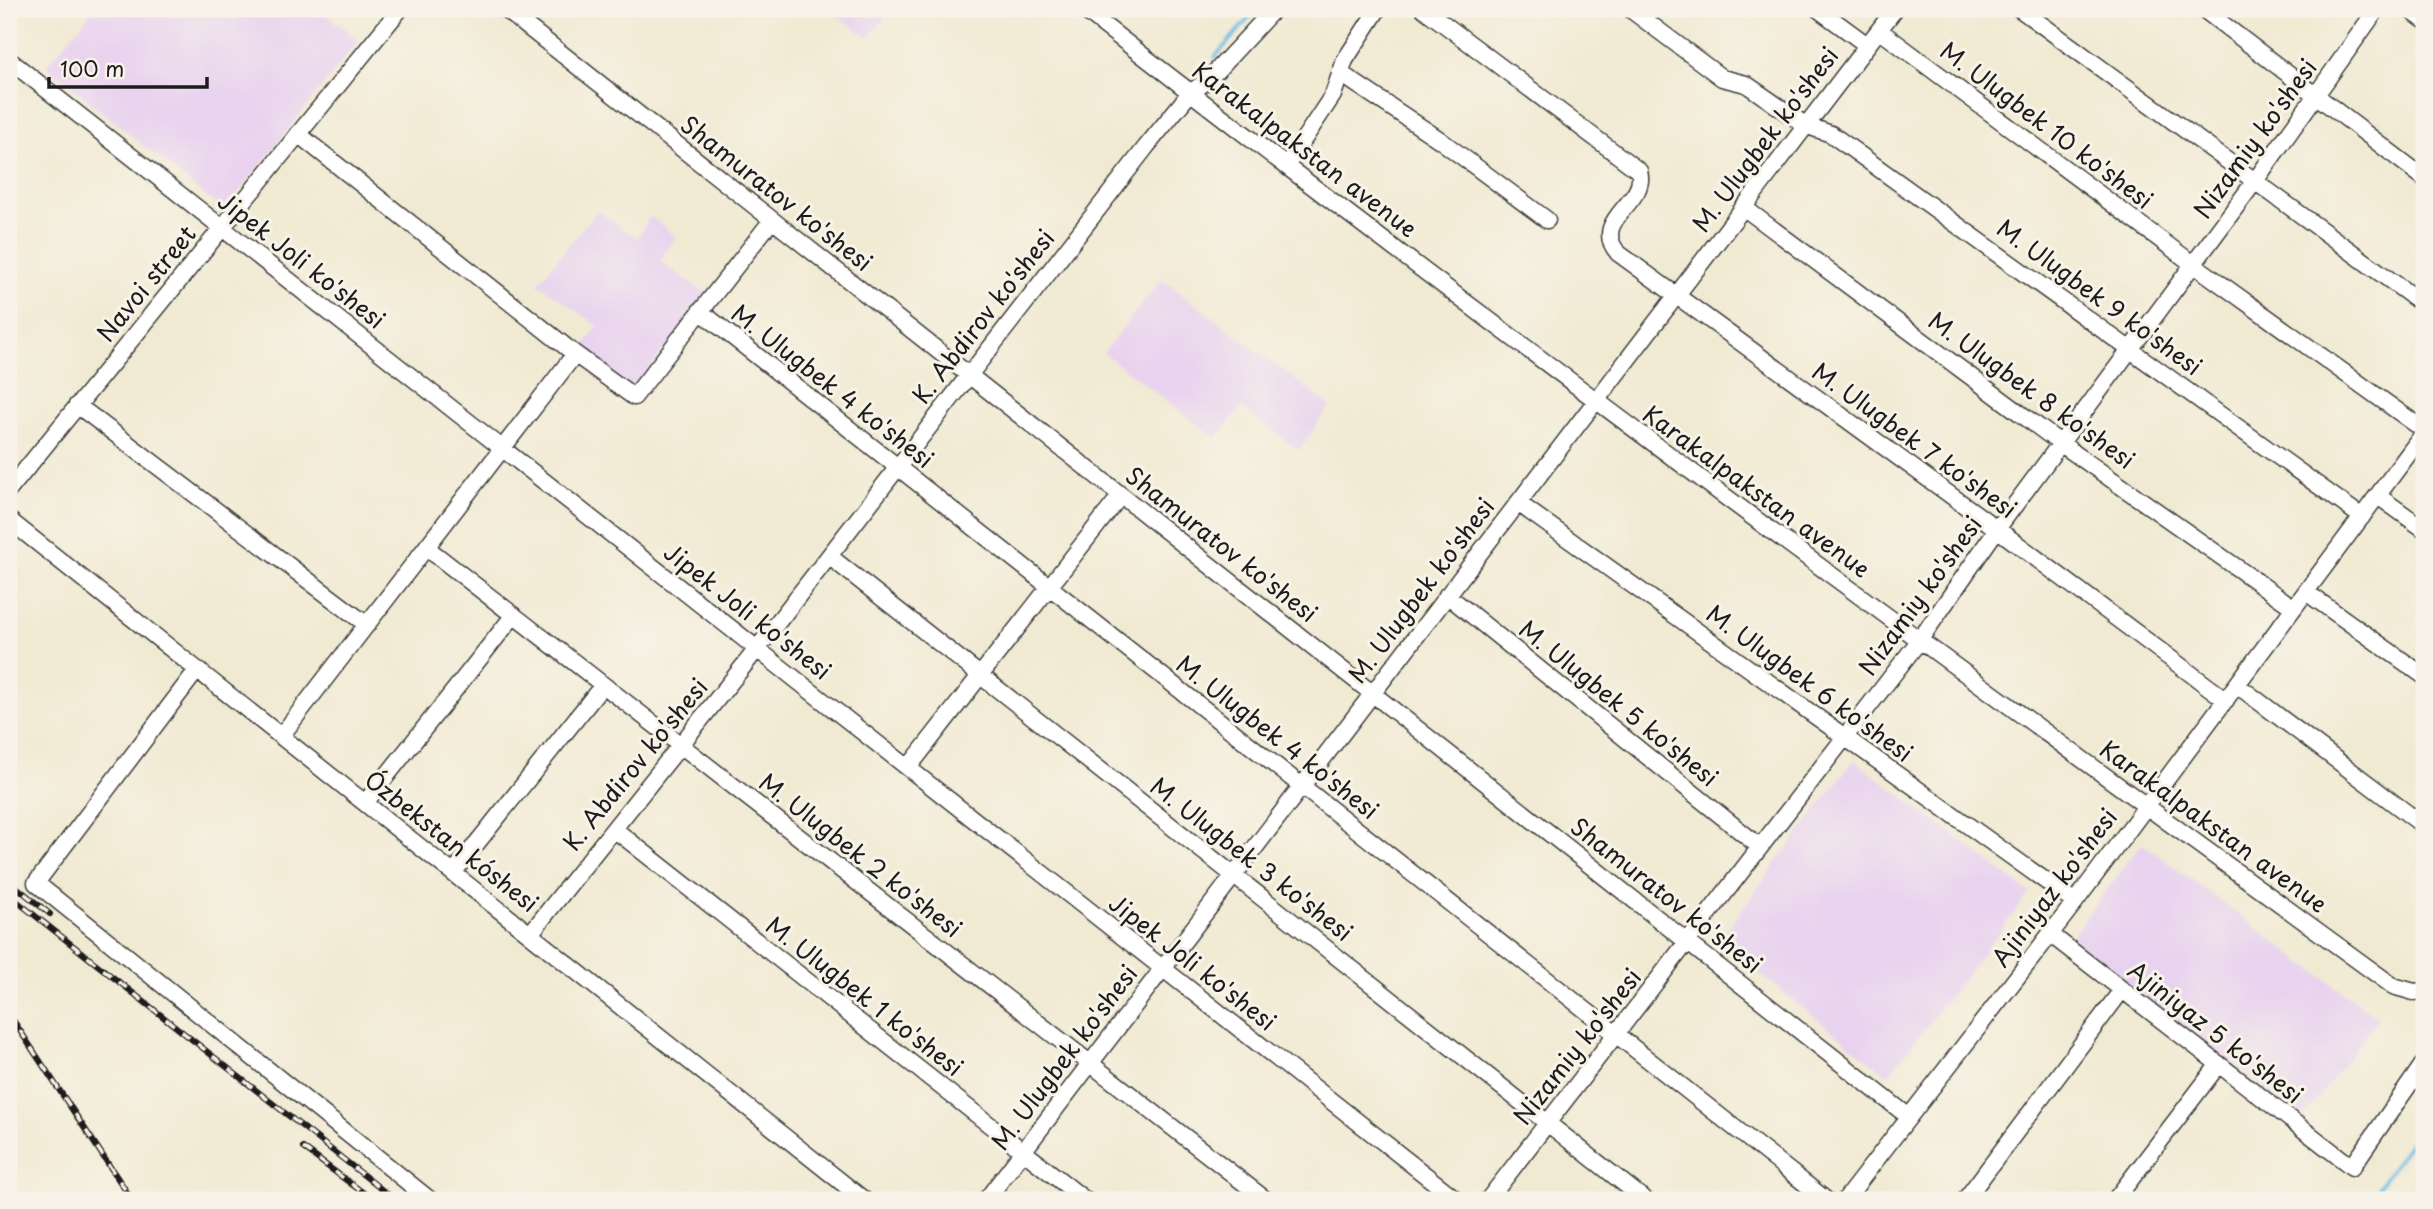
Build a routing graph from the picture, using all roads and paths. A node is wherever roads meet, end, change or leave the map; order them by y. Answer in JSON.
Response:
{"nodes":[{"id":1,"x":400,"y":9,"type":"edge"},
{"id":2,"x":505,"y":9,"type":"edge"},
{"id":3,"x":1083,"y":9,"type":"edge"},
{"id":4,"x":1274,"y":9,"type":"edge"},
{"id":5,"x":1378,"y":9,"type":"edge"},
{"id":6,"x":1424,"y":9,"type":"edge"},
{"id":7,"x":1630,"y":9,"type":"edge"},
{"id":8,"x":1818,"y":9,"type":"edge"},
{"id":9,"x":1895,"y":9,"type":"edge"},
{"id":10,"x":2020,"y":9,"type":"edge"},
{"id":11,"x":2203,"y":9,"type":"edge"},
{"id":12,"x":2377,"y":9,"type":"edge"},
{"id":13,"x":2409,"y":9,"type":"edge"},
{"id":14,"x":2424,"y":20,"type":"edge"},
{"id":15,"x":1879,"y":30,"type":"junction"},
{"id":16,"x":1867,"y":44,"type":"junction"},
{"id":17,"x":9,"y":60,"type":"edge"},
{"id":18,"x":1340,"y":73,"type":"junction"},
{"id":19,"x":1190,"y":93,"type":"junction"},
{"id":20,"x":2316,"y":95,"type":"junction"},
{"id":21,"x":1805,"y":125,"type":"junction"},
{"id":22,"x":298,"y":134,"type":"junction"},
{"id":23,"x":1286,"y":166,"type":"junction"},
{"id":24,"x":2424,"y":178,"type":"edge"},
{"id":25,"x":2255,"y":181,"type":"junction"},
{"id":26,"x":1743,"y":207,"type":"junction"},
{"id":27,"x":772,"y":220,"type":"junction"},
{"id":28,"x":1547,"y":220,"type":"dead end"},
{"id":29,"x":222,"y":228,"type":"junction"},
{"id":30,"x":2193,"y":264,"type":"junction"},
{"id":31,"x":1676,"y":296,"type":"junction"},
{"id":32,"x":2424,"y":305,"type":"edge"},
{"id":33,"x":700,"y":312,"type":"junction"},
{"id":34,"x":2130,"y":348,"type":"junction"},
{"id":35,"x":575,"y":354,"type":"junction"},
{"id":36,"x":968,"y":374,"type":"junction"},
{"id":37,"x":1596,"y":402,"type":"junction"},
{"id":38,"x":77,"y":405,"type":"junction"},
{"id":39,"x":2424,"y":432,"type":"edge"},
{"id":40,"x":2060,"y":443,"type":"junction"},
{"id":41,"x":502,"y":449,"type":"junction"},
{"id":42,"x":897,"y":467,"type":"junction"},
{"id":43,"x":9,"y":489,"type":"edge"},
{"id":44,"x":1121,"y":495,"type":"junction"},
{"id":45,"x":2378,"y":496,"type":"junction"},
{"id":46,"x":1518,"y":503,"type":"junction"},
{"id":47,"x":2362,"y":517,"type":"junction"},
{"id":48,"x":9,"y":520,"type":"edge"},
{"id":49,"x":1997,"y":529,"type":"junction"},
{"id":50,"x":2424,"y":529,"type":"edge"},
{"id":51,"x":427,"y":548,"type":"junction"},
{"id":52,"x":829,"y":556,"type":"junction"},
{"id":53,"x":1049,"y":587,"type":"junction"},
{"id":54,"x":2306,"y":592,"type":"junction"},
{"id":55,"x":1447,"y":595,"type":"junction"},
{"id":56,"x":2294,"y":608,"type":"junction"},
{"id":57,"x":514,"y":615,"type":"junction"},
{"id":58,"x":367,"y":625,"type":"junction"},
{"id":59,"x":1919,"y":641,"type":"junction"},
{"id":60,"x":757,"y":649,"type":"junction"},
{"id":61,"x":197,"y":670,"type":"junction"},
{"id":62,"x":980,"y":675,"type":"junction"},
{"id":63,"x":2424,"y":676,"type":"edge"},
{"id":64,"x":603,"y":684,"type":"junction"},
{"id":65,"x":2237,"y":685,"type":"junction"},
{"id":66,"x":1373,"y":693,"type":"junction"},
{"id":67,"x":2226,"y":700,"type":"junction"},
{"id":68,"x":281,"y":736,"type":"junction"},
{"id":69,"x":1845,"y":738,"type":"junction"},
{"id":70,"x":681,"y":745,"type":"junction"},
{"id":71,"x":908,"y":768,"type":"junction"},
{"id":72,"x":1301,"y":786,"type":"junction"},
{"id":73,"x":365,"y":803,"type":"junction"},
{"id":74,"x":2146,"y":806,"type":"junction"},
{"id":75,"x":2424,"y":826,"type":"edge"},
{"id":76,"x":614,"y":829,"type":"junction"},
{"id":77,"x":1760,"y":847,"type":"junction"},
{"id":78,"x":453,"y":873,"type":"junction"},
{"id":79,"x":1234,"y":875,"type":"junction"},
{"id":80,"x":2075,"y":902,"type":"junction"},
{"id":81,"x":530,"y":934,"type":"junction"},
{"id":82,"x":2050,"y":934,"type":"junction"},
{"id":83,"x":1687,"y":942,"type":"junction"},
{"id":84,"x":1162,"y":969,"type":"junction"},
{"id":85,"x":2122,"y":990,"type":"junction"},
{"id":86,"x":2419,"y":991,"type":"edge"},
{"id":87,"x":1616,"y":1034,"type":"junction"},
{"id":88,"x":2424,"y":1063,"type":"edge"},
{"id":89,"x":1090,"y":1064,"type":"junction"},
{"id":90,"x":2219,"y":1064,"type":"junction"},
{"id":91,"x":1909,"y":1116,"type":"junction"},
{"id":92,"x":1547,"y":1123,"type":"junction"},
{"id":93,"x":1023,"y":1151,"type":"junction"},
{"id":94,"x":430,"y":1200,"type":"edge"},
{"id":95,"x":864,"y":1200,"type":"edge"},
{"id":96,"x":986,"y":1200,"type":"edge"},
{"id":97,"x":1085,"y":1200,"type":"edge"},
{"id":98,"x":1266,"y":1200,"type":"edge"},
{"id":99,"x":1457,"y":1200,"type":"edge"},
{"id":100,"x":1488,"y":1200,"type":"edge"},
{"id":101,"x":1645,"y":1200,"type":"edge"},
{"id":102,"x":1826,"y":1200,"type":"edge"},
{"id":103,"x":1845,"y":1200,"type":"edge"},
{"id":104,"x":1965,"y":1200,"type":"edge"},
{"id":105,"x":2115,"y":1200,"type":"edge"}],
"edges":[{"from":1,"to":22,"type":"street","name":"Navoi street"},
{"from":2,"to":27,"type":"street","name":"Shamuratov ko'shesi"},
{"from":3,"to":19,"type":"street","name":"Karakalpakstan avenue"},
{"from":4,"to":19,"type":"street","name":"K. Abdirov ko'shesi"},
{"from":5,"to":18,"type":"street"},
{"from":6,"to":31,"type":"street","name":"M. Ulugbek 7 ko'shesi"},
{"from":7,"to":21,"type":"street","name":"M. Ulugbek 9 ko'shesi"},
{"from":8,"to":16,"type":"street"},
{"from":9,"to":15,"type":"street","name":"M. Ulugbek ko'shesi"},
{"from":10,"to":25,"type":"street"},
{"from":11,"to":20,"type":"street"},
{"from":12,"to":20,"type":"street","name":"Nizamiy ko'shesi"},
{"from":13,"to":14,"type":"street"},
{"from":15,"to":16,"type":"street","name":"M. Ulugbek ko'shesi"},
{"from":15,"to":30,"type":"street","name":"M. Ulugbek 10 ko'shesi"},
{"from":16,"to":21,"type":"street","name":"M. Ulugbek ko'shesi"},
{"from":17,"to":29,"type":"street","name":"Jipek Joli ko'shesi"},
{"from":18,"to":23,"type":"street"},
{"from":18,"to":28,"type":"street"},
{"from":19,"to":23,"type":"street","name":"Karakalpakstan avenue"},
{"from":19,"to":36,"type":"street","name":"K. Abdirov ko'shesi"},
{"from":20,"to":24,"type":"street"},
{"from":20,"to":25,"type":"street","name":"Nizamiy ko'shesi"},
{"from":21,"to":26,"type":"street","name":"M. Ulugbek ko'shesi"},
{"from":21,"to":34,"type":"street","name":"M. Ulugbek 9 ko'shesi"},
{"from":22,"to":29,"type":"street","name":"Navoi street"},
{"from":22,"to":35,"type":"street"},
{"from":23,"to":37,"type":"street","name":"Karakalpakstan avenue"},
{"from":25,"to":30,"type":"street","name":"Nizamiy ko'shesi"},
{"from":25,"to":32,"type":"street"},
{"from":26,"to":31,"type":"street","name":"M. Ulugbek ko'shesi"},
{"from":26,"to":40,"type":"street","name":"M. Ulugbek 8 ko'shesi"},
{"from":27,"to":33,"type":"street"},
{"from":27,"to":36,"type":"street","name":"Shamuratov ko'shesi"},
{"from":29,"to":38,"type":"street","name":"Navoi street"},
{"from":29,"to":41,"type":"street","name":"Jipek Joli ko'shesi"},
{"from":30,"to":34,"type":"street","name":"Nizamiy ko'shesi"},
{"from":30,"to":39,"type":"street","name":"M. Ulugbek 10 ko'shesi"},
{"from":31,"to":37,"type":"street","name":"M. Ulugbek ko'shesi"},
{"from":31,"to":49,"type":"street","name":"M. Ulugbek 7 ko'shesi"},
{"from":33,"to":35,"type":"street"},
{"from":33,"to":42,"type":"street","name":"M. Ulugbek 4 ko'shesi"},
{"from":34,"to":40,"type":"street","name":"Nizamiy ko'shesi"},
{"from":34,"to":47,"type":"street","name":"M. Ulugbek 9 ko'shesi"},
{"from":35,"to":41,"type":"street"},
{"from":36,"to":42,"type":"street","name":"K. Abdirov ko'shesi"},
{"from":36,"to":44,"type":"street","name":"Shamuratov ko'shesi"},
{"from":37,"to":46,"type":"street","name":"M. Ulugbek ko'shesi"},
{"from":37,"to":59,"type":"street","name":"Karakalpakstan avenue"},
{"from":38,"to":43,"type":"street","name":"Navoi street"},
{"from":38,"to":58,"type":"street"},
{"from":39,"to":45,"type":"street","name":"Ajiniyaz ko'shesi"},
{"from":40,"to":49,"type":"street","name":"Nizamiy ko'shesi"},
{"from":40,"to":56,"type":"street","name":"M. Ulugbek 8 ko'shesi"},
{"from":41,"to":51,"type":"street"},
{"from":41,"to":60,"type":"street","name":"Jipek Joli ko'shesi"},
{"from":42,"to":52,"type":"street","name":"K. Abdirov ko'shesi"},
{"from":42,"to":53,"type":"street","name":"M. Ulugbek 4 ko'shesi"},
{"from":44,"to":53,"type":"street"},
{"from":44,"to":66,"type":"street","name":"Shamuratov ko'shesi"},
{"from":45,"to":47,"type":"street","name":"Ajiniyaz ko'shesi"},
{"from":45,"to":50,"type":"street"},
{"from":46,"to":55,"type":"street","name":"M. Ulugbek ko'shesi"},
{"from":46,"to":69,"type":"street","name":"M. Ulugbek 6 ko'shesi"},
{"from":47,"to":54,"type":"street","name":"Ajiniyaz ko'shesi"},
{"from":48,"to":61,"type":"street","name":"Ózbekstan kóshesi"},
{"from":49,"to":59,"type":"street","name":"Nizamiy ko'shesi"},
{"from":49,"to":67,"type":"street","name":"M. Ulugbek 7 ko'shesi"},
{"from":51,"to":57,"type":"street","name":"M. Ulugbek 2 ko'shesi"},
{"from":51,"to":58,"type":"street"},
{"from":52,"to":60,"type":"street","name":"K. Abdirov ko'shesi"},
{"from":52,"to":62,"type":"street","name":"M. Ulugbek 3 ko'shesi"},
{"from":53,"to":62,"type":"street"},
{"from":53,"to":72,"type":"street","name":"M. Ulugbek 4 ko'shesi"},
{"from":54,"to":56,"type":"street","name":"Ajiniyaz ko'shesi"},
{"from":54,"to":63,"type":"street"},
{"from":55,"to":66,"type":"street","name":"M. Ulugbek ko'shesi"},
{"from":55,"to":77,"type":"street","name":"M. Ulugbek 5 ko'shesi"},
{"from":56,"to":65,"type":"street","name":"Ajiniyaz ko'shesi"},
{"from":57,"to":64,"type":"street","name":"M. Ulugbek 2 ko'shesi"},
{"from":57,"to":73,"type":"street"},
{"from":58,"to":68,"type":"street"},
{"from":59,"to":69,"type":"street","name":"Nizamiy ko'shesi"},
{"from":59,"to":74,"type":"street","name":"Karakalpakstan avenue"},
{"from":60,"to":70,"type":"street","name":"K. Abdirov ko'shesi"},
{"from":60,"to":71,"type":"street","name":"Jipek Joli ko'shesi"},
{"from":61,"to":68,"type":"street","name":"Ózbekstan kóshesi"},
{"from":61,"to":94,"type":"street"},
{"from":62,"to":71,"type":"street"},
{"from":62,"to":79,"type":"street","name":"M. Ulugbek 3 ko'shesi"},
{"from":64,"to":70,"type":"street","name":"M. Ulugbek 2 ko'shesi"},
{"from":64,"to":78,"type":"street"},
{"from":65,"to":67,"type":"street","name":"Ajiniyaz ko'shesi"},
{"from":65,"to":75,"type":"street"},
{"from":66,"to":72,"type":"street","name":"M. Ulugbek ko'shesi"},
{"from":66,"to":83,"type":"street","name":"Shamuratov ko'shesi"},
{"from":67,"to":74,"type":"street","name":"Ajiniyaz ko'shesi"},
{"from":68,"to":73,"type":"street","name":"Ózbekstan kóshesi"},
{"from":69,"to":77,"type":"street","name":"Nizamiy ko'shesi"},
{"from":69,"to":80,"type":"street","name":"M. Ulugbek 6 ko'shesi"},
{"from":70,"to":76,"type":"street","name":"K. Abdirov ko'shesi"},
{"from":70,"to":89,"type":"street","name":"M. Ulugbek 2 ko'shesi"},
{"from":71,"to":84,"type":"street","name":"Jipek Joli ko'shesi"},
{"from":72,"to":79,"type":"street","name":"M. Ulugbek ko'shesi"},
{"from":72,"to":87,"type":"street","name":"M. Ulugbek 4 ko'shesi"},
{"from":73,"to":78,"type":"street","name":"Ózbekstan kóshesi"},
{"from":74,"to":80,"type":"street","name":"Ajiniyaz ko'shesi"},
{"from":74,"to":86,"type":"street","name":"Karakalpakstan avenue"},
{"from":76,"to":81,"type":"street","name":"K. Abdirov ko'shesi"},
{"from":76,"to":93,"type":"street","name":"M. Ulugbek 1 ko'shesi"},
{"from":77,"to":83,"type":"street","name":"Nizamiy ko'shesi"},
{"from":78,"to":81,"type":"street","name":"Ózbekstan kóshesi"},
{"from":79,"to":84,"type":"street","name":"M. Ulugbek ko'shesi"},
{"from":79,"to":92,"type":"street","name":"M. Ulugbek 3 ko'shesi"},
{"from":80,"to":82,"type":"street","name":"Ajiniyaz ko'shesi"},
{"from":81,"to":95,"type":"street","name":"Ózbekstan kóshesi"},
{"from":82,"to":85,"type":"street","name":"Ajiniyaz 5 ko'shesi"},
{"from":82,"to":91,"type":"street","name":"Ajiniyaz ko'shesi"},
{"from":83,"to":87,"type":"street","name":"Nizamiy ko'shesi"},
{"from":83,"to":91,"type":"street","name":"Shamuratov ko'shesi"},
{"from":84,"to":89,"type":"street","name":"M. Ulugbek ko'shesi"},
{"from":84,"to":99,"type":"street","name":"Jipek Joli ko'shesi"},
{"from":85,"to":90,"type":"street","name":"Ajiniyaz 5 ko'shesi"},
{"from":85,"to":104,"type":"street"},
{"from":87,"to":92,"type":"street","name":"Nizamiy ko'shesi"},
{"from":87,"to":102,"type":"street","name":"M. Ulugbek 4 ko'shesi"},
{"from":88,"to":90,"type":"street","name":"Ajiniyaz 5 ko'shesi"},
{"from":89,"to":93,"type":"street","name":"M. Ulugbek ko'shesi"},
{"from":89,"to":98,"type":"street","name":"M. Ulugbek 2 ko'shesi"},
{"from":90,"to":105,"type":"street"},
{"from":91,"to":103,"type":"street","name":"Ajiniyaz ko'shesi"},
{"from":92,"to":100,"type":"street","name":"Nizamiy ko'shesi"},
{"from":92,"to":101,"type":"street","name":"M. Ulugbek 3 ko'shesi"},
{"from":93,"to":96,"type":"street","name":"M. Ulugbek ko'shesi"},
{"from":93,"to":97,"type":"street","name":"M. Ulugbek 1 ko'shesi"}]}
